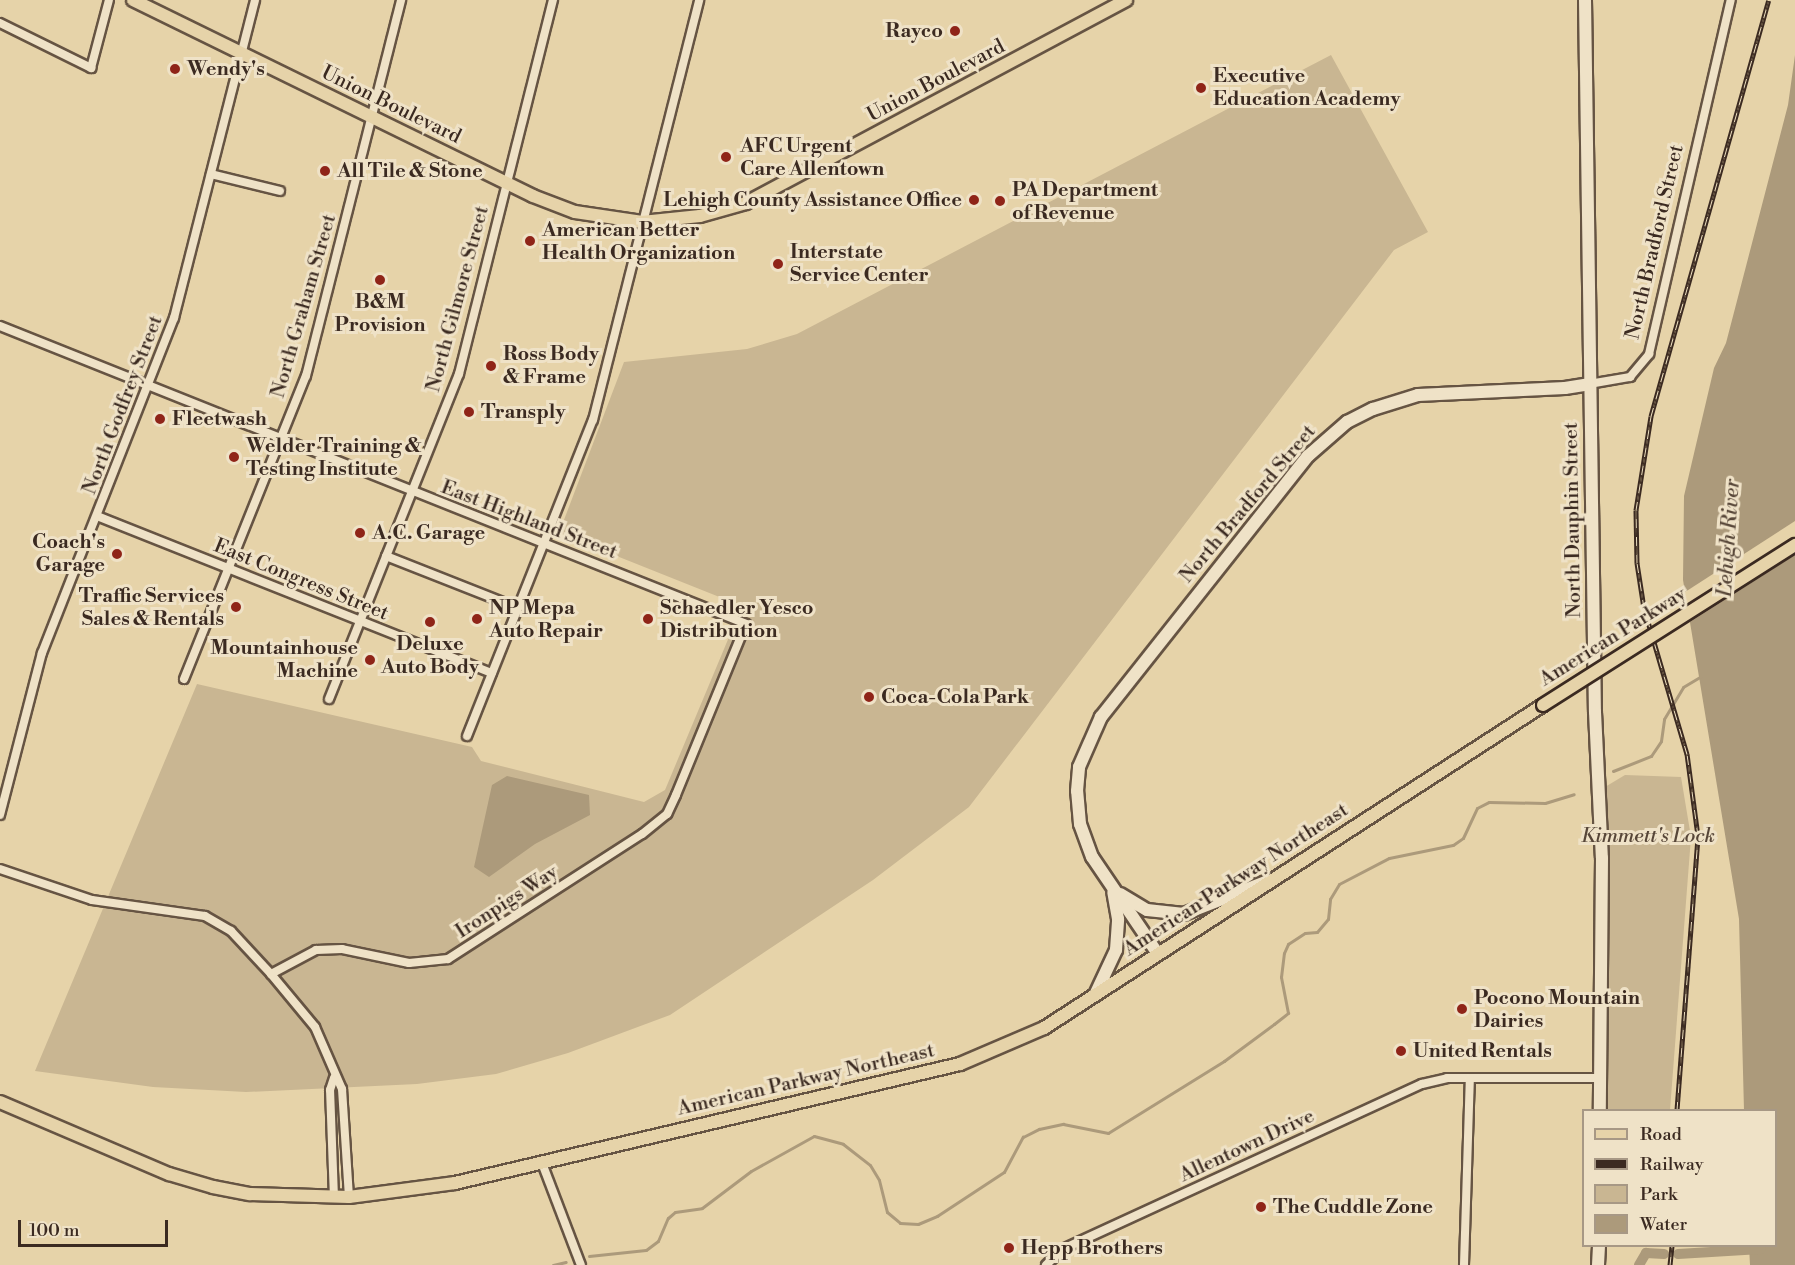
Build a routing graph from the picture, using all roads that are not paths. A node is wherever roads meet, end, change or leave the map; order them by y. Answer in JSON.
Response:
{"nodes":[{"id":1,"x":109,"y":0,"type":"edge"},
{"id":2,"x":133,"y":0,"type":"edge"},
{"id":3,"x":255,"y":0,"type":"edge"},
{"id":4,"x":401,"y":0,"type":"edge"},
{"id":5,"x":553,"y":0,"type":"edge"},
{"id":6,"x":699,"y":0,"type":"edge"},
{"id":7,"x":1126,"y":0,"type":"edge"},
{"id":8,"x":1585,"y":0,"type":"edge"},
{"id":9,"x":1731,"y":0,"type":"edge"},
{"id":10,"x":0,"y":23,"type":"edge"},
{"id":11,"x":242,"y":53,"type":"junction"},
{"id":12,"x":372,"y":117,"type":"junction"},
{"id":13,"x":211,"y":174,"type":"junction"},
{"id":14,"x":505,"y":183,"type":"junction"},
{"id":15,"x":280,"y":191,"type":"dead end"},
{"id":16,"x":642,"y":222,"type":"junction"},
{"id":17,"x":0,"y":326,"type":"edge"},
{"id":18,"x":1589,"y":384,"type":"junction"},
{"id":19,"x":148,"y":386,"type":"junction"},
{"id":20,"x":280,"y":439,"type":"junction"},
{"id":21,"x":412,"y":492,"type":"junction"},
{"id":22,"x":97,"y":516,"type":"junction"},
{"id":23,"x":544,"y":543,"type":"junction"},
{"id":24,"x":1795,"y":544,"type":"edge"},
{"id":25,"x":386,"y":556,"type":"junction"},
{"id":26,"x":228,"y":569,"type":"junction"},
{"id":27,"x":518,"y":608,"type":"junction"},
{"id":28,"x":360,"y":621,"type":"junction"},
{"id":29,"x":746,"y":624,"type":"joint"},
{"id":30,"x":492,"y":674,"type":"junction"},
{"id":31,"x":184,"y":679,"type":"dead end"},
{"id":32,"x":329,"y":699,"type":"dead end"},
{"id":33,"x":1543,"y":705,"type":"joint"},
{"id":34,"x":467,"y":736,"type":"dead end"},
{"id":35,"x":0,"y":814,"type":"edge"},
{"id":36,"x":0,"y":869,"type":"edge"},
{"id":37,"x":1279,"y":878,"type":"junction"},
{"id":38,"x":1112,"y":888,"type":"junction"},
{"id":39,"x":1158,"y":954,"type":"junction"},
{"id":40,"x":271,"y":974,"type":"junction"},
{"id":41,"x":1095,"y":995,"type":"junction"},
{"id":42,"x":1470,"y":1077,"type":"junction"},
{"id":43,"x":334,"y":1078,"type":"junction"},
{"id":44,"x":1600,"y":1078,"type":"junction"},
{"id":45,"x":0,"y":1102,"type":"edge"},
{"id":46,"x":1600,"y":1109,"type":"edge"},
{"id":47,"x":542,"y":1163,"type":"junction"},
{"id":48,"x":349,"y":1197,"type":"junction"},
{"id":49,"x":334,"y":1198,"type":"junction"},
{"id":50,"x":1599,"y":1247,"type":"edge"},
{"id":51,"x":581,"y":1265,"type":"edge"},
{"id":52,"x":1046,"y":1265,"type":"edge"},
{"id":53,"x":1464,"y":1265,"type":"edge"},
{"id":54,"x":1598,"y":1265,"type":"edge"}],
"edges":[{"from":1,"to":10,"type":"street"},
{"from":2,"to":11,"type":"main road","name":"Union Boulevard"},
{"from":3,"to":11,"type":"street","name":"North Godfrey Street"},
{"from":4,"to":12,"type":"street","name":"North Graham Street"},
{"from":5,"to":14,"type":"street","name":"North Gilmore Street"},
{"from":6,"to":16,"type":"street"},
{"from":7,"to":16,"type":"main road","name":"Union Boulevard"},
{"from":8,"to":18,"type":"street","name":"North Dauphin Street"},
{"from":9,"to":18,"type":"street","name":"North Bradford Street"},
{"from":11,"to":12,"type":"main road","name":"Union Boulevard"},
{"from":11,"to":13,"type":"street","name":"North Godfrey Street"},
{"from":12,"to":14,"type":"main road","name":"Union Boulevard"},
{"from":12,"to":20,"type":"street","name":"North Graham Street"},
{"from":13,"to":15,"type":"street"},
{"from":13,"to":19,"type":"street","name":"North Godfrey Street"},
{"from":14,"to":16,"type":"main road","name":"Union Boulevard"},
{"from":14,"to":21,"type":"street","name":"North Gilmore Street"},
{"from":16,"to":23,"type":"street"},
{"from":17,"to":19,"type":"street","name":"East Highland Street"},
{"from":18,"to":38,"type":"street","name":"North Bradford Street"},
{"from":18,"to":44,"type":"street","name":"North Dauphin Street"},
{"from":19,"to":20,"type":"street","name":"East Highland Street"},
{"from":19,"to":22,"type":"street","name":"North Godfrey Street"},
{"from":20,"to":21,"type":"street","name":"East Highland Street"},
{"from":20,"to":26,"type":"street","name":"North Graham Street"},
{"from":21,"to":23,"type":"street","name":"East Highland Street"},
{"from":21,"to":25,"type":"street","name":"North Gilmore Street"},
{"from":22,"to":26,"type":"street","name":"East Congress Street"},
{"from":22,"to":35,"type":"street","name":"North Godfrey Street"},
{"from":23,"to":27,"type":"street"},
{"from":23,"to":29,"type":"street","name":"East Highland Street"},
{"from":24,"to":33,"type":"main road","name":"American Parkway","bridge":true},
{"from":25,"to":27,"type":"street"},
{"from":25,"to":28,"type":"street","name":"North Gilmore Street"},
{"from":26,"to":28,"type":"street","name":"East Congress Street"},
{"from":26,"to":31,"type":"street","name":"North Graham Street"},
{"from":27,"to":30,"type":"street"},
{"from":28,"to":30,"type":"street","name":"East Congress Street"},
{"from":28,"to":32,"type":"street","name":"North Gilmore Street"},
{"from":29,"to":40,"type":"street","name":"Ironpigs Way"},
{"from":30,"to":34,"type":"street"},
{"from":33,"to":37,"type":"main road","name":"American Parkway Northeast"},
{"from":36,"to":40,"type":"street"},
{"from":37,"to":38,"type":"street"},
{"from":37,"to":39,"type":"main road","name":"American Parkway Northeast"},
{"from":38,"to":39,"type":"street","name":"North Bradford Street"},
{"from":38,"to":41,"type":"street"},
{"from":39,"to":41,"type":"main road","name":"American Parkway Northeast"},
{"from":40,"to":43,"type":"street"},
{"from":41,"to":47,"type":"main road","name":"American Parkway Northeast"},
{"from":42,"to":44,"type":"street","name":"Allentown Drive"},
{"from":42,"to":52,"type":"street","name":"Allentown Drive"},
{"from":42,"to":53,"type":"street"},
{"from":43,"to":48,"type":"street"},
{"from":43,"to":49,"type":"street"},
{"from":44,"to":46,"type":"street","name":"North Dauphin Street"},
{"from":45,"to":49,"type":"main road","name":"American Parkway Northeast"},
{"from":47,"to":48,"type":"main road","name":"American Parkway Northeast"},
{"from":47,"to":51,"type":"street"},
{"from":48,"to":49,"type":"main road","name":"American Parkway Northeast"},
{"from":50,"to":54,"type":"street"}]}
